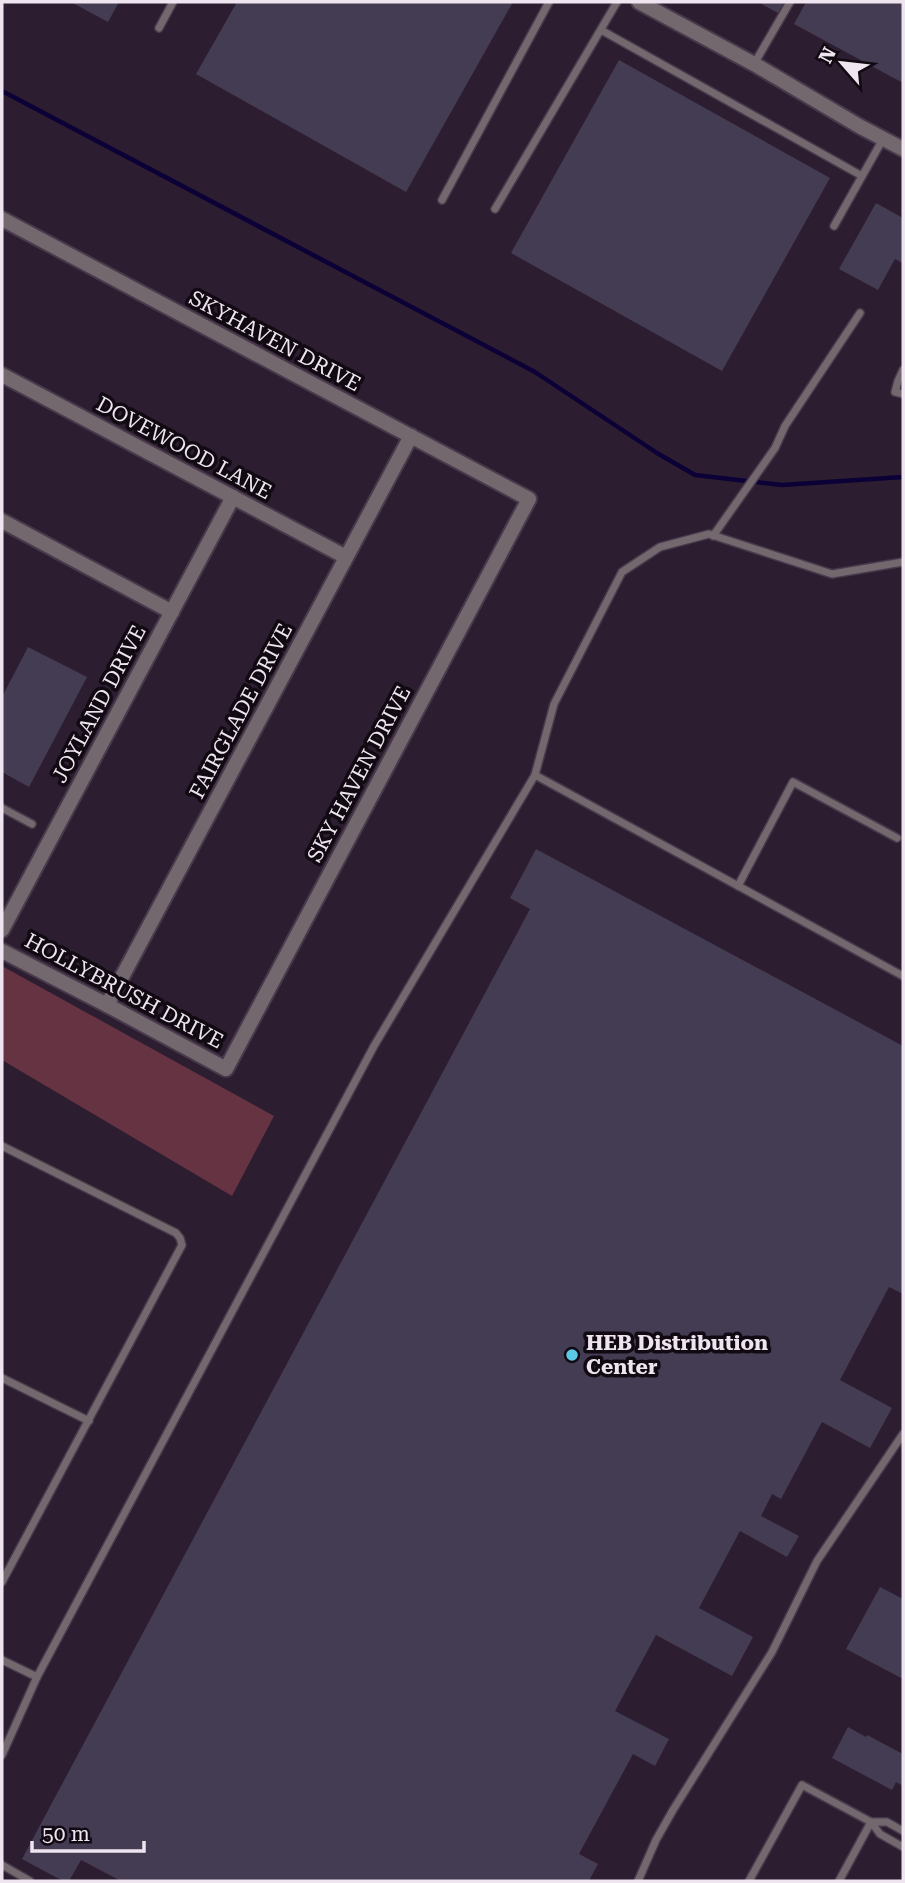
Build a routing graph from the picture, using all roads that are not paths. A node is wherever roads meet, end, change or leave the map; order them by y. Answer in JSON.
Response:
{"nodes":[{"id":1,"x":173,"y":2,"type":"edge"},
{"id":2,"x":549,"y":2,"type":"edge"},
{"id":3,"x":617,"y":2,"type":"edge"},
{"id":4,"x":639,"y":2,"type":"edge"},
{"id":5,"x":790,"y":2,"type":"edge"},
{"id":6,"x":159,"y":28,"type":"dead end"},
{"id":7,"x":601,"y":30,"type":"junction"},
{"id":8,"x":754,"y":64,"type":"junction"},
{"id":9,"x":883,"y":139,"type":"junction"},
{"id":10,"x":903,"y":149,"type":"edge"},
{"id":11,"x":862,"y":176,"type":"junction"},
{"id":12,"x":442,"y":200,"type":"dead end"},
{"id":13,"x":495,"y":209,"type":"dead end"},
{"id":14,"x":2,"y":219,"type":"edge"},
{"id":15,"x":834,"y":226,"type":"dead end"},
{"id":16,"x":860,"y":313,"type":"dead end"},
{"id":17,"x":903,"y":370,"type":"edge"},
{"id":18,"x":2,"y":375,"type":"edge"},
{"id":19,"x":899,"y":393,"type":"edge"},
{"id":20,"x":411,"y":436,"type":"junction"},
{"id":21,"x":233,"y":497,"type":"junction"},
{"id":22,"x":529,"y":499,"type":"joint"},
{"id":23,"x":2,"y":521,"type":"edge"},
{"id":24,"x":713,"y":536,"type":"junction"},
{"id":25,"x":346,"y":557,"type":"junction"},
{"id":26,"x":903,"y":562,"type":"edge"},
{"id":27,"x":172,"y":612,"type":"junction"},
{"id":28,"x":535,"y":775,"type":"junction"},
{"id":29,"x":2,"y":808,"type":"edge"},
{"id":30,"x":32,"y":824,"type":"dead end"},
{"id":31,"x":897,"y":838,"type":"dead end"},
{"id":32,"x":738,"y":886,"type":"junction"},
{"id":33,"x":2,"y":930,"type":"edge"},
{"id":34,"x":2,"y":951,"type":"edge"},
{"id":35,"x":903,"y":976,"type":"edge"},
{"id":36,"x":107,"y":1005,"type":"junction"},
{"id":37,"x":226,"y":1069,"type":"joint"},
{"id":38,"x":2,"y":1146,"type":"edge"},
{"id":39,"x":2,"y":1378,"type":"edge"},
{"id":40,"x":89,"y":1421,"type":"junction"},
{"id":41,"x":903,"y":1434,"type":"edge"},
{"id":42,"x":2,"y":1582,"type":"edge"},
{"id":43,"x":2,"y":1660,"type":"edge"},
{"id":44,"x":37,"y":1677,"type":"junction"},
{"id":45,"x":2,"y":1755,"type":"edge"},
{"id":46,"x":871,"y":1822,"type":"junction"},
{"id":47,"x":903,"y":1831,"type":"edge"},
{"id":48,"x":903,"y":1847,"type":"edge"},
{"id":49,"x":2,"y":1866,"type":"edge"},
{"id":50,"x":30,"y":1881,"type":"edge"},
{"id":51,"x":638,"y":1881,"type":"edge"},
{"id":52,"x":749,"y":1881,"type":"edge"},
{"id":53,"x":839,"y":1881,"type":"edge"}],
"edges":[{"from":1,"to":6,"type":"lane"},
{"from":2,"to":12,"type":"lane"},
{"from":3,"to":7,"type":"lane"},
{"from":4,"to":8,"type":"street"},
{"from":5,"to":8,"type":"lane"},
{"from":7,"to":11,"type":"lane"},
{"from":7,"to":13,"type":"lane"},
{"from":8,"to":9,"type":"street"},
{"from":9,"to":10,"type":"street"},
{"from":9,"to":11,"type":"lane"},
{"from":11,"to":15,"type":"lane"},
{"from":14,"to":20,"type":"street","name":"SKYHAVEN DRIVE"},
{"from":16,"to":24,"type":"lane"},
{"from":17,"to":19,"type":"lane"},
{"from":18,"to":21,"type":"street","name":"DOVEWOOD LANE"},
{"from":20,"to":22,"type":"street","name":"SKYHAVEN DRIVE"},
{"from":20,"to":25,"type":"street","name":"FAIRGLADE DRIVE"},
{"from":21,"to":25,"type":"street","name":"DOVEWOOD LANE"},
{"from":21,"to":27,"type":"street","name":"JOYLAND DRIVE"},
{"from":22,"to":37,"type":"street","name":"SKY HAVEN DRIVE"},
{"from":23,"to":27,"type":"street"},
{"from":24,"to":26,"type":"lane"},
{"from":24,"to":28,"type":"lane"},
{"from":25,"to":36,"type":"street","name":"FAIRGLADE DRIVE"},
{"from":27,"to":33,"type":"street","name":"JOYLAND DRIVE"},
{"from":28,"to":32,"type":"lane"},
{"from":28,"to":44,"type":"lane"},
{"from":29,"to":30,"type":"lane"},
{"from":31,"to":32,"type":"lane"},
{"from":32,"to":35,"type":"lane"},
{"from":34,"to":36,"type":"street","name":"HOLLYBRUSH DRIVE"},
{"from":36,"to":37,"type":"street","name":"HOLLYBRUSH DRIVE"},
{"from":38,"to":40,"type":"lane"},
{"from":39,"to":40,"type":"lane"},
{"from":40,"to":42,"type":"lane"},
{"from":41,"to":51,"type":"lane"},
{"from":43,"to":44,"type":"lane"},
{"from":44,"to":45,"type":"lane"},
{"from":46,"to":47,"type":"lane"},
{"from":46,"to":48,"type":"lane"},
{"from":46,"to":52,"type":"lane"},
{"from":46,"to":53,"type":"lane"},
{"from":49,"to":50,"type":"lane"}]}
